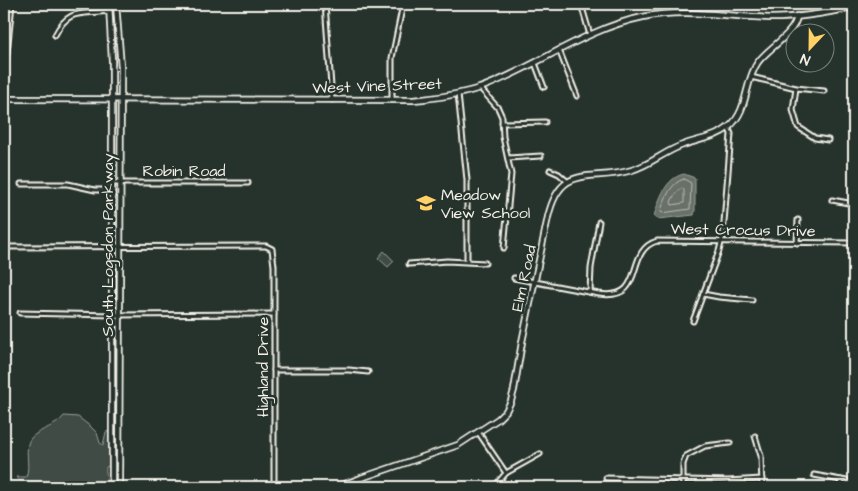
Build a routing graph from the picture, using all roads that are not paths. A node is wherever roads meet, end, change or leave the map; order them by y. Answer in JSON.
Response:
{"nodes":[{"id":1,"x":12,"y":4,"type":"edge"},
{"id":2,"x":108,"y":4,"type":"edge"},
{"id":3,"x":116,"y":4,"type":"edge"},
{"id":4,"x":325,"y":4,"type":"edge"},
{"id":5,"x":403,"y":4,"type":"edge"},
{"id":6,"x":581,"y":4,"type":"edge"},
{"id":7,"x":854,"y":7,"type":"edge"},
{"id":8,"x":109,"y":11,"type":"junction"},
{"id":9,"x":797,"y":16,"type":"junction"},
{"id":10,"x":55,"y":35,"type":"dead end"},
{"id":11,"x":590,"y":36,"type":"junction"},
{"id":12,"x":559,"y":50,"type":"junction"},
{"id":13,"x":534,"y":63,"type":"junction"},
{"id":14,"x":751,"y":77,"type":"junction"},
{"id":15,"x":4,"y":82,"type":"edge"},
{"id":16,"x":544,"y":87,"type":"dead end"},
{"id":17,"x":480,"y":88,"type":"junction"},
{"id":18,"x":796,"y":88,"type":"junction"},
{"id":19,"x":824,"y":91,"type":"dead end"},
{"id":20,"x":458,"y":94,"type":"junction"},
{"id":21,"x":577,"y":96,"type":"dead end"},
{"id":22,"x":4,"y":99,"type":"edge"},
{"id":23,"x":112,"y":100,"type":"junction"},
{"id":24,"x":120,"y":100,"type":"junction"},
{"id":25,"x":332,"y":100,"type":"junction"},
{"id":26,"x":392,"y":100,"type":"junction"},
{"id":27,"x":545,"y":122,"type":"dead end"},
{"id":28,"x":502,"y":123,"type":"junction"},
{"id":29,"x":728,"y":127,"type":"junction"},
{"id":30,"x":828,"y":140,"type":"dead end"},
{"id":31,"x":541,"y":156,"type":"dead end"},
{"id":32,"x":508,"y":158,"type":"junction"},
{"id":33,"x":550,"y":170,"type":"dead end"},
{"id":34,"x":568,"y":182,"type":"junction"},
{"id":35,"x":113,"y":183,"type":"junction"},
{"id":36,"x":120,"y":183,"type":"junction"},
{"id":37,"x":248,"y":183,"type":"dead end"},
{"id":38,"x":20,"y":184,"type":"dead end"},
{"id":39,"x":113,"y":190,"type":"junction"},
{"id":40,"x":832,"y":200,"type":"dead end"},
{"id":41,"x":854,"y":204,"type":"edge"},
{"id":42,"x":798,"y":220,"type":"dead end"},
{"id":43,"x":599,"y":222,"type":"dead end"},
{"id":44,"x":722,"y":242,"type":"junction"},
{"id":45,"x":797,"y":243,"type":"junction"},
{"id":46,"x":854,"y":243,"type":"edge"},
{"id":47,"x":4,"y":247,"type":"edge"},
{"id":48,"x":113,"y":247,"type":"junction"},
{"id":49,"x":120,"y":247,"type":"junction"},
{"id":50,"x":504,"y":248,"type":"dead end"},
{"id":51,"x":467,"y":262,"type":"junction"},
{"id":52,"x":485,"y":263,"type":"dead end"},
{"id":53,"x":409,"y":264,"type":"dead end"},
{"id":54,"x":514,"y":278,"type":"dead end"},
{"id":55,"x":535,"y":281,"type":"junction"},
{"id":56,"x":590,"y":292,"type":"junction"},
{"id":57,"x":703,"y":294,"type":"junction"},
{"id":58,"x":752,"y":300,"type":"dead end"},
{"id":59,"x":20,"y":313,"type":"dead end"},
{"id":60,"x":274,"y":314,"type":"junction"},
{"id":61,"x":113,"y":315,"type":"junction"},
{"id":62,"x":120,"y":315,"type":"junction"},
{"id":63,"x":693,"y":320,"type":"dead end"},
{"id":64,"x":274,"y":370,"type":"junction"},
{"id":65,"x":368,"y":372,"type":"dead end"},
{"id":66,"x":112,"y":386,"type":"junction"},
{"id":67,"x":120,"y":386,"type":"junction"},
{"id":68,"x":478,"y":432,"type":"junction"},
{"id":69,"x":755,"y":436,"type":"dead end"},
{"id":70,"x":730,"y":443,"type":"dead end"},
{"id":71,"x":112,"y":446,"type":"junction"},
{"id":72,"x":119,"y":446,"type":"junction"},
{"id":73,"x":540,"y":454,"type":"dead end"},
{"id":74,"x":506,"y":473,"type":"junction"},
{"id":75,"x":814,"y":476,"type":"dead end"},
{"id":76,"x":606,"y":478,"type":"dead end"},
{"id":77,"x":762,"y":479,"type":"junction"},
{"id":78,"x":683,"y":480,"type":"junction"},
{"id":79,"x":841,"y":480,"type":"junction"},
{"id":80,"x":854,"y":482,"type":"edge"},
{"id":81,"x":112,"y":487,"type":"edge"},
{"id":82,"x":119,"y":487,"type":"edge"},
{"id":83,"x":274,"y":487,"type":"edge"},
{"id":84,"x":337,"y":487,"type":"edge"},
{"id":85,"x":494,"y":487,"type":"edge"},
{"id":86,"x":683,"y":487,"type":"edge"},
{"id":87,"x":762,"y":487,"type":"edge"},
{"id":88,"x":840,"y":487,"type":"edge"}],
"edges":[{"from":1,"to":15,"type":"street"},
{"from":2,"to":8,"type":"main road","name":"South Logsdon Parkway"},
{"from":3,"to":24,"type":"main road","name":"South Logsdon Parkway"},
{"from":4,"to":25,"type":"street"},
{"from":5,"to":26,"type":"street"},
{"from":6,"to":11,"type":"street"},
{"from":7,"to":9,"type":"main road","name":"West Vine Street"},
{"from":8,"to":10,"type":"street"},
{"from":8,"to":23,"type":"main road","name":"South Logsdon Parkway"},
{"from":9,"to":11,"type":"main road","name":"West Vine Street"},
{"from":9,"to":14,"type":"main road"},
{"from":11,"to":12,"type":"main road","name":"West Vine Street"},
{"from":12,"to":13,"type":"main road","name":"West Vine Street"},
{"from":12,"to":21,"type":"street"},
{"from":13,"to":16,"type":"street"},
{"from":13,"to":17,"type":"main road","name":"West Vine Street"},
{"from":14,"to":18,"type":"street"},
{"from":14,"to":29,"type":"main road"},
{"from":17,"to":20,"type":"main road","name":"West Vine Street"},
{"from":17,"to":28,"type":"street"},
{"from":18,"to":19,"type":"street"},
{"from":18,"to":30,"type":"street"},
{"from":20,"to":26,"type":"main road","name":"West Vine Street"},
{"from":20,"to":51,"type":"street"},
{"from":22,"to":23,"type":"main road","name":"West Vine Street"},
{"from":23,"to":24,"type":"main road","name":"West Vine Street"},
{"from":23,"to":35,"type":"main road","name":"South Logsdon Parkway"},
{"from":24,"to":25,"type":"main road","name":"West Vine Street"},
{"from":24,"to":36,"type":"main road","name":"South Logsdon Parkway"},
{"from":25,"to":26,"type":"main road","name":"West Vine Street"},
{"from":27,"to":28,"type":"street"},
{"from":28,"to":32,"type":"street"},
{"from":29,"to":34,"type":"main road"},
{"from":29,"to":44,"type":"street"},
{"from":31,"to":32,"type":"street"},
{"from":32,"to":50,"type":"street"},
{"from":33,"to":34,"type":"street"},
{"from":34,"to":55,"type":"main road","name":"Elm Road"},
{"from":35,"to":36,"type":"street","name":"Robin Road"},
{"from":35,"to":39,"type":"main road","name":"South Logsdon Parkway"},
{"from":36,"to":37,"type":"street","name":"Robin Road"},
{"from":36,"to":49,"type":"main road","name":"South Logsdon Parkway"},
{"from":38,"to":39,"type":"street"},
{"from":39,"to":48,"type":"main road","name":"South Logsdon Parkway"},
{"from":40,"to":41,"type":"street"},
{"from":42,"to":45,"type":"street"},
{"from":43,"to":56,"type":"street"},
{"from":44,"to":45,"type":"street","name":"West Crocus Drive"},
{"from":44,"to":56,"type":"street","name":"West Crocus Drive"},
{"from":44,"to":57,"type":"street"},
{"from":45,"to":46,"type":"street","name":"West Crocus Drive"},
{"from":47,"to":48,"type":"street"},
{"from":48,"to":49,"type":"street"},
{"from":48,"to":61,"type":"main road","name":"South Logsdon Parkway"},
{"from":49,"to":60,"type":"street","name":"Highland Drive"},
{"from":49,"to":62,"type":"main road","name":"South Logsdon Parkway"},
{"from":51,"to":52,"type":"street"},
{"from":51,"to":53,"type":"street"},
{"from":54,"to":55,"type":"street","name":"West Crocus Drive"},
{"from":55,"to":56,"type":"street","name":"West Crocus Drive"},
{"from":55,"to":68,"type":"main road","name":"Elm Road"},
{"from":57,"to":58,"type":"street"},
{"from":57,"to":63,"type":"street"},
{"from":59,"to":61,"type":"street"},
{"from":60,"to":62,"type":"street"},
{"from":60,"to":64,"type":"street","name":"Highland Drive"},
{"from":61,"to":62,"type":"street"},
{"from":61,"to":66,"type":"main road","name":"South Logsdon Parkway"},
{"from":62,"to":67,"type":"main road","name":"South Logsdon Parkway"},
{"from":64,"to":65,"type":"street"},
{"from":64,"to":83,"type":"street","name":"Highland Drive"},
{"from":66,"to":67,"type":"street"},
{"from":66,"to":71,"type":"main road","name":"South Logsdon Parkway"},
{"from":67,"to":72,"type":"main road","name":"South Logsdon Parkway"},
{"from":68,"to":74,"type":"street"},
{"from":68,"to":84,"type":"main road","name":"Elm Road"},
{"from":69,"to":77,"type":"street"},
{"from":70,"to":78,"type":"street"},
{"from":71,"to":72,"type":"street"},
{"from":71,"to":81,"type":"main road","name":"South Logsdon Parkway"},
{"from":72,"to":82,"type":"main road","name":"South Logsdon Parkway"},
{"from":73,"to":74,"type":"street"},
{"from":74,"to":85,"type":"street"},
{"from":75,"to":79,"type":"street"},
{"from":76,"to":78,"type":"street"},
{"from":77,"to":78,"type":"street"},
{"from":77,"to":87,"type":"street"},
{"from":78,"to":86,"type":"street"},
{"from":79,"to":80,"type":"street"},
{"from":79,"to":88,"type":"street"}]}
